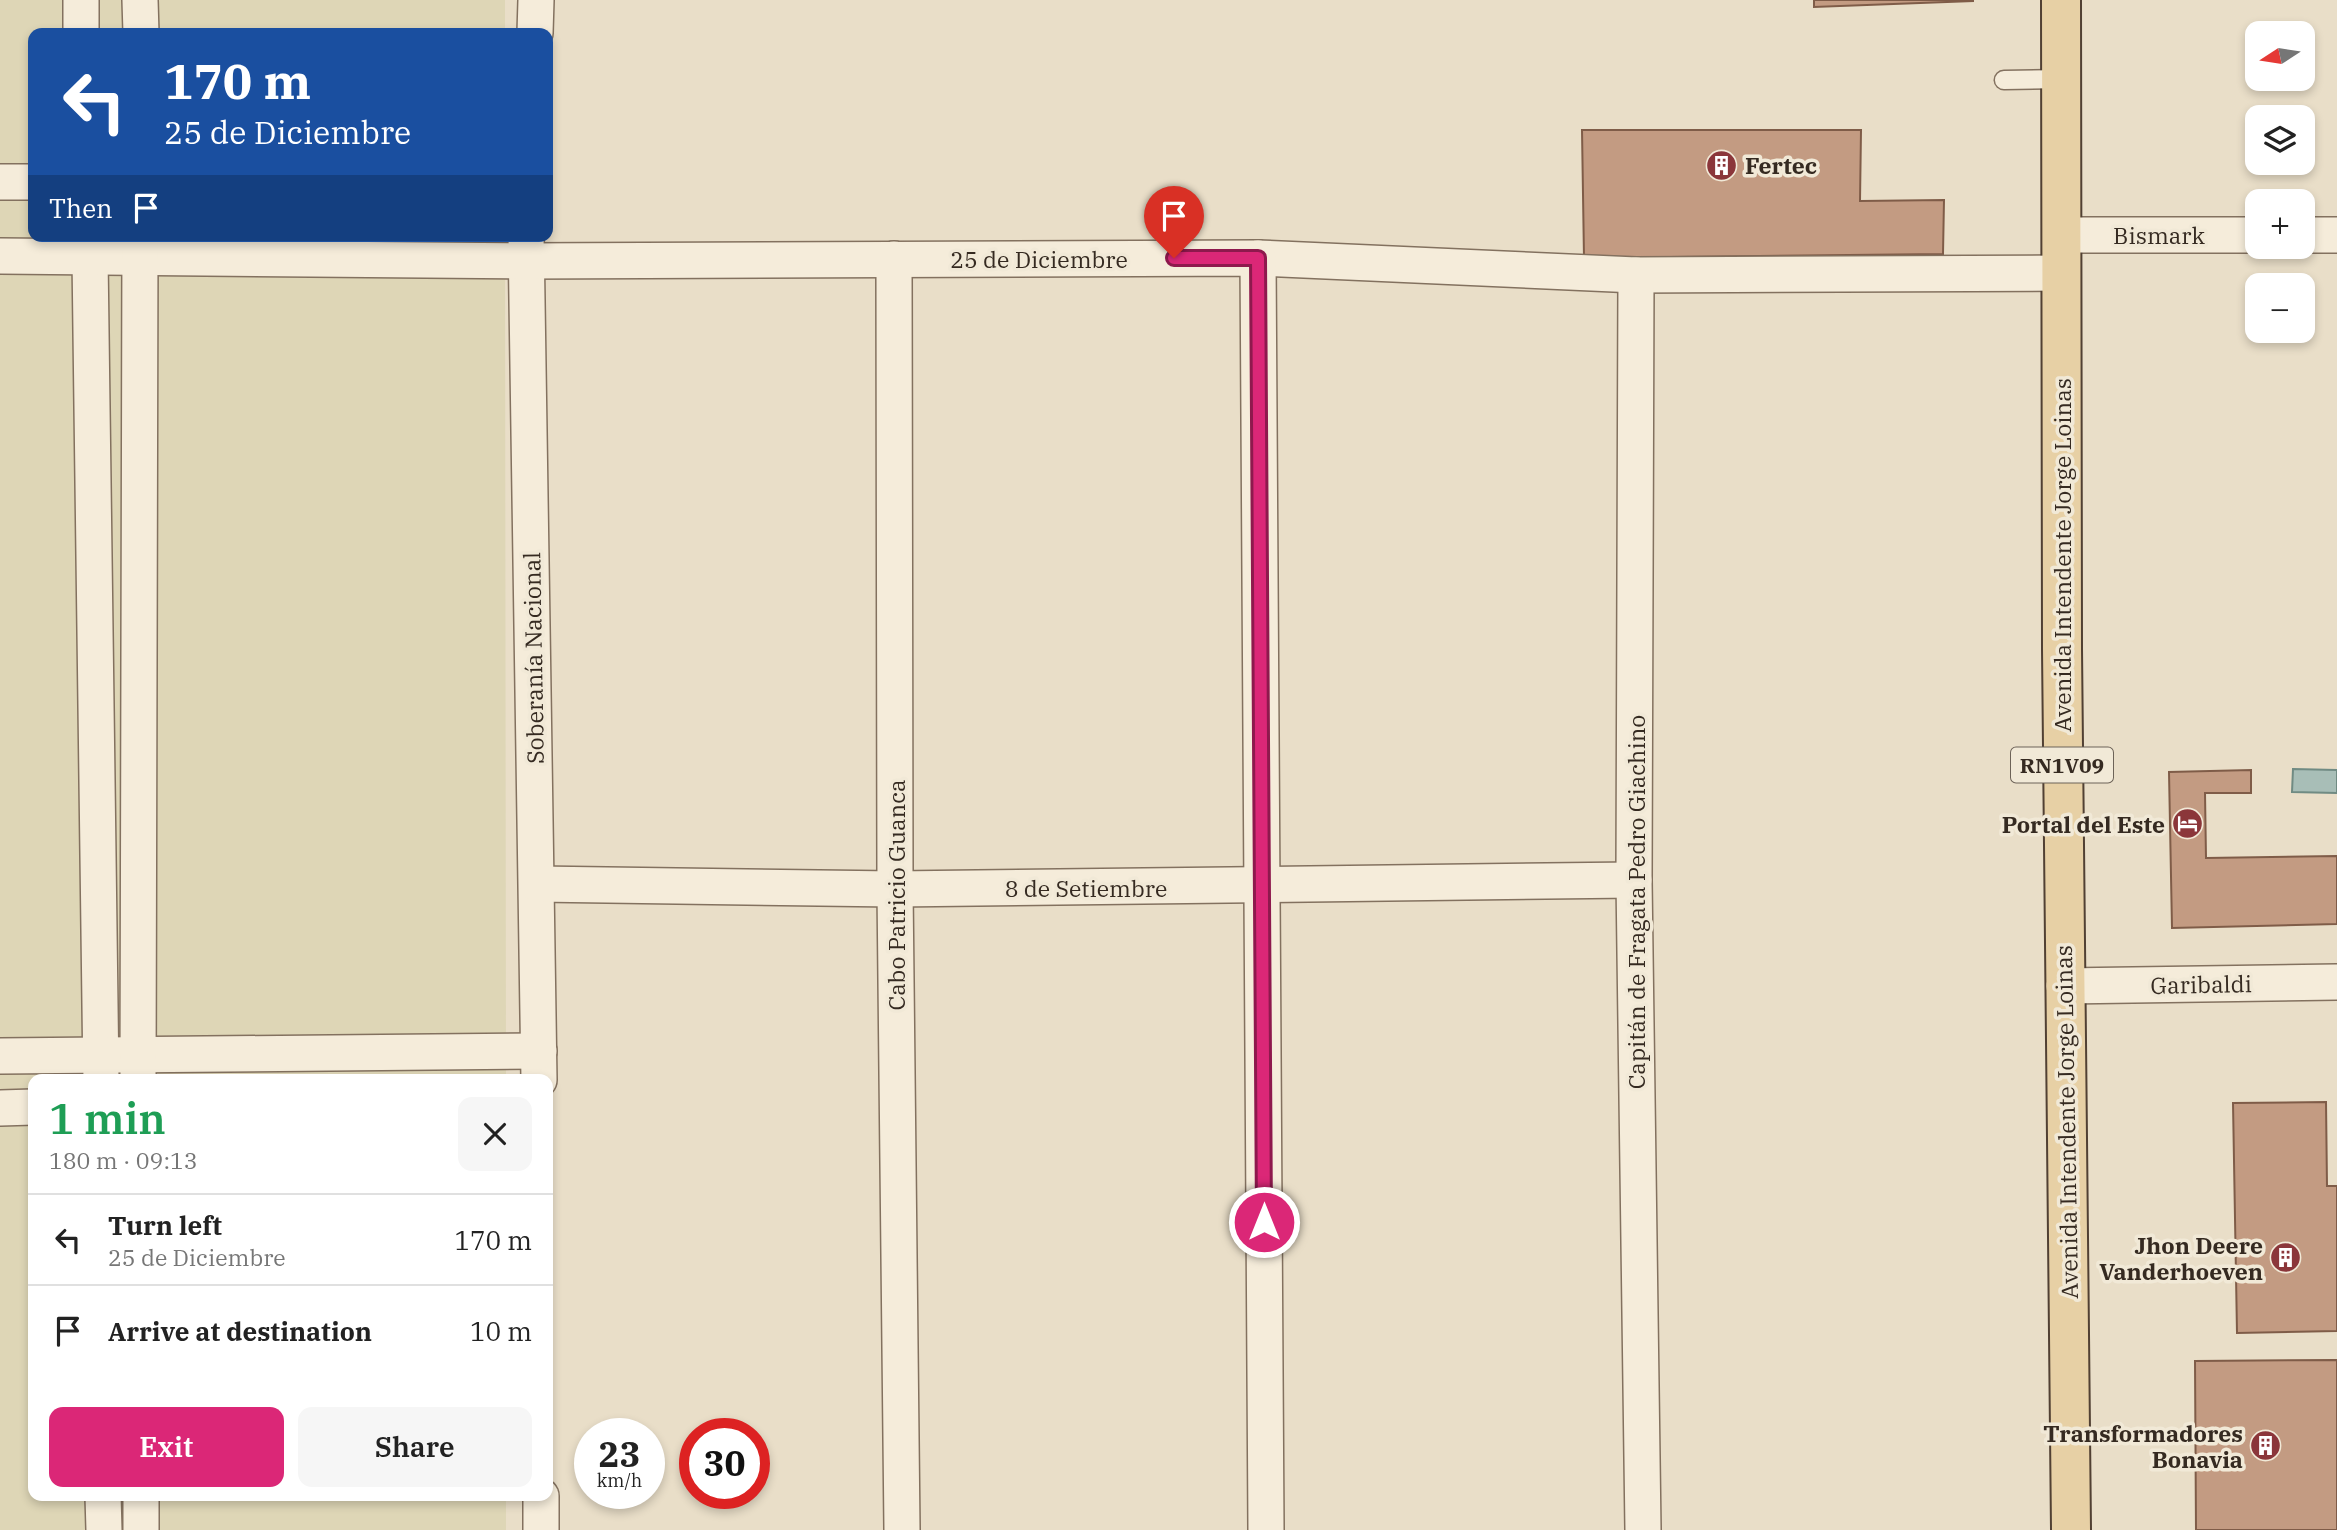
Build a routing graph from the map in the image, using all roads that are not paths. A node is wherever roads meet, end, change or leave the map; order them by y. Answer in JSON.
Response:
{"nodes":[{"id":1,"x":81,"y":0,"type":"edge"},
{"id":2,"x":140,"y":0,"type":"edge"},
{"id":3,"x":536,"y":0,"type":"edge"},
{"id":4,"x":2061,"y":0,"type":"edge"},
{"id":5,"x":81,"y":28,"type":"edge"},
{"id":6,"x":141,"y":28,"type":"edge"},
{"id":7,"x":535,"y":28,"type":"edge"},
{"id":8,"x":2062,"y":79,"type":"junction"},
{"id":9,"x":2004,"y":80,"type":"dead end"},
{"id":10,"x":0,"y":182,"type":"edge"},
{"id":11,"x":28,"y":182,"type":"edge"},
{"id":12,"x":2337,"y":234,"type":"edge"},
{"id":13,"x":2061,"y":235,"type":"junction"},
{"id":14,"x":2245,"y":235,"type":"edge"},
{"id":15,"x":2315,"y":235,"type":"edge"},
{"id":16,"x":89,"y":247,"type":"edge"},
{"id":17,"x":139,"y":247,"type":"edge"},
{"id":18,"x":526,"y":249,"type":"edge"},
{"id":19,"x":0,"y":256,"type":"edge"},
{"id":20,"x":1258,"y":258,"type":"junction"},
{"id":21,"x":894,"y":259,"type":"junction"},
{"id":22,"x":2061,"y":273,"type":"junction"},
{"id":23,"x":1636,"y":275,"type":"junction"},
{"id":24,"x":1634,"y":880,"type":"junction"},
{"id":25,"x":537,"y":884,"type":"junction"},
{"id":26,"x":1262,"y":886,"type":"junction"},
{"id":27,"x":895,"y":889,"type":"junction"},
{"id":28,"x":2337,"y":982,"type":"edge"},
{"id":29,"x":2064,"y":986,"type":"junction"},
{"id":30,"x":0,"y":1056,"type":"edge"},
{"id":31,"x":539,"y":1065,"type":"edge"},
{"id":32,"x":137,"y":1067,"type":"edge"},
{"id":33,"x":101,"y":1068,"type":"edge"},
{"id":34,"x":28,"y":1107,"type":"edge"},
{"id":35,"x":0,"y":1108,"type":"edge"},
{"id":36,"x":103,"y":1501,"type":"edge"},
{"id":37,"x":141,"y":1501,"type":"edge"},
{"id":38,"x":541,"y":1501,"type":"edge"},
{"id":39,"x":104,"y":1530,"type":"edge"},
{"id":40,"x":141,"y":1530,"type":"edge"},
{"id":41,"x":541,"y":1530,"type":"edge"},
{"id":42,"x":902,"y":1530,"type":"edge"},
{"id":43,"x":1266,"y":1530,"type":"edge"},
{"id":44,"x":1643,"y":1530,"type":"edge"},
{"id":45,"x":2071,"y":1530,"type":"edge"}],
"edges":[{"from":1,"to":5,"type":"street"},
{"from":2,"to":6,"type":"street"},
{"from":3,"to":7,"type":"street"},
{"from":4,"to":8,"type":"main road","name":"Avenida Intendente Jorge Loinas","number":"RN1V09"},
{"from":8,"to":9,"type":"lane"},
{"from":8,"to":13,"type":"main road","name":"Avenida Intendente Jorge Loinas","number":"RN1V09"},
{"from":10,"to":11,"type":"street"},
{"from":12,"to":15,"type":"street"},
{"from":13,"to":14,"type":"street","name":"Bismark"},
{"from":13,"to":22,"type":"main road","name":"Avenida Intendente Jorge Loinas","number":"RN1V09"},
{"from":16,"to":17,"type":"street","name":"25 de Diciembre"},
{"from":16,"to":19,"type":"street","name":"25 de Diciembre"},
{"from":16,"to":33,"type":"street"},
{"from":17,"to":18,"type":"street","name":"25 de Diciembre"},
{"from":17,"to":32,"type":"street"},
{"from":18,"to":21,"type":"street","name":"25 de Diciembre"},
{"from":18,"to":25,"type":"street","name":"Soberanía Nacional"},
{"from":20,"to":21,"type":"street","name":"25 de Diciembre"},
{"from":20,"to":23,"type":"street","name":"25 de Diciembre"},
{"from":20,"to":26,"type":"street"},
{"from":21,"to":27,"type":"street","name":"Cabo Patricio Guanca"},
{"from":22,"to":23,"type":"street","name":"25 de Diciembre"},
{"from":22,"to":29,"type":"main road","name":"Avenida Intendente Jorge Loinas","number":"RN1V09"},
{"from":23,"to":24,"type":"street","name":"Capitán de Fragata Pedro Giachino"},
{"from":24,"to":26,"type":"street","name":"8 de Setiembre"},
{"from":24,"to":44,"type":"street","name":"Capitán de Fragata Pedro Giachino"},
{"from":25,"to":27,"type":"street","name":"8 de Setiembre"},
{"from":25,"to":31,"type":"street","name":"Soberanía Nacional"},
{"from":26,"to":27,"type":"street","name":"8 de Setiembre"},
{"from":26,"to":43,"type":"street"},
{"from":27,"to":42,"type":"street","name":"Cabo Patricio Guanca"},
{"from":28,"to":29,"type":"street","name":"Garibaldi"},
{"from":29,"to":45,"type":"main road","name":"Avenida Intendente Jorge Loinas","number":"RN1V09"},
{"from":30,"to":33,"type":"street"},
{"from":31,"to":32,"type":"street"},
{"from":32,"to":33,"type":"street"},
{"from":34,"to":35,"type":"street"},
{"from":36,"to":39,"type":"street"},
{"from":37,"to":40,"type":"street"},
{"from":38,"to":41,"type":"street"}]}
